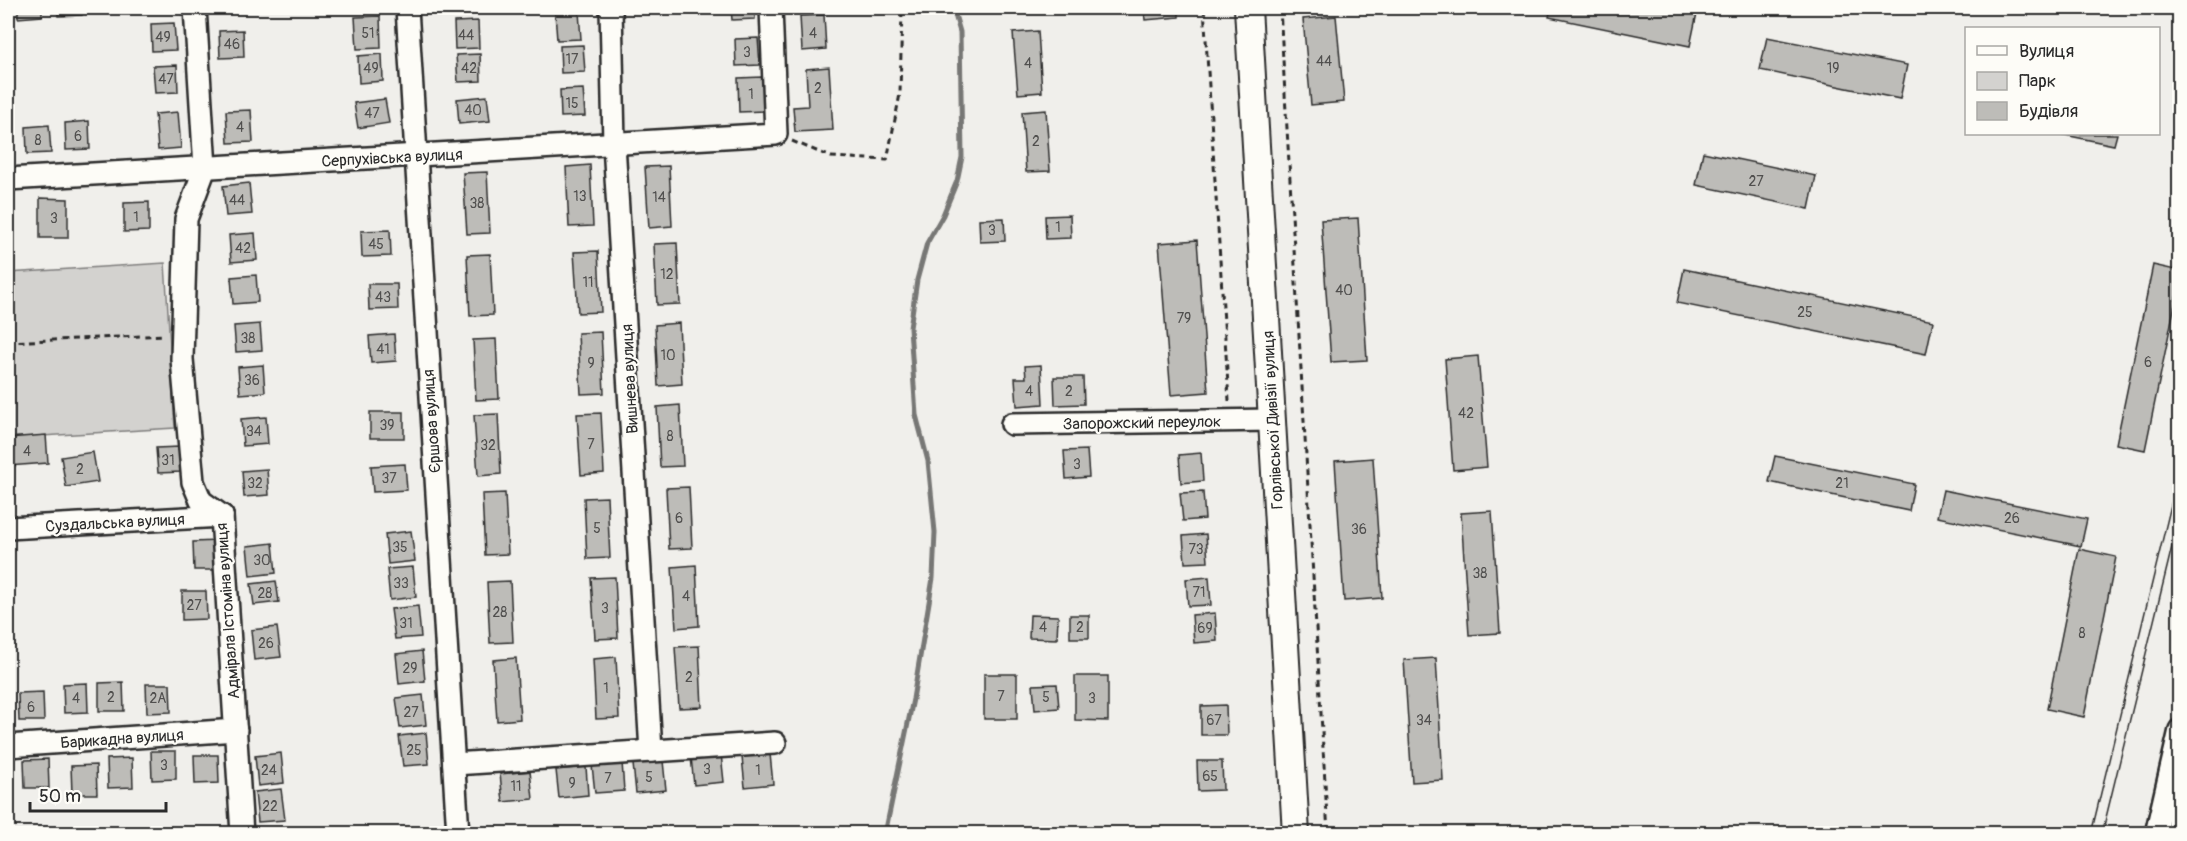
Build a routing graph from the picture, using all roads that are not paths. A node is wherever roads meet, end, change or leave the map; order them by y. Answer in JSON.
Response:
{"nodes":[{"id":1,"x":195,"y":8,"type":"edge"},
{"id":2,"x":407,"y":8,"type":"edge"},
{"id":3,"x":610,"y":8,"type":"edge"},
{"id":4,"x":771,"y":8,"type":"edge"},
{"id":5,"x":1248,"y":8,"type":"edge"},
{"id":6,"x":615,"y":144,"type":"junction"},
{"id":7,"x":415,"y":156,"type":"junction"},
{"id":8,"x":205,"y":168,"type":"junction"},
{"id":9,"x":8,"y":179,"type":"edge"},
{"id":10,"x":1272,"y":420,"type":"junction"},
{"id":11,"x":1012,"y":424,"type":"dead end"},
{"id":12,"x":222,"y":516,"type":"junction"},
{"id":13,"x":8,"y":528,"type":"edge"},
{"id":14,"x":236,"y":730,"type":"junction"},
{"id":15,"x":2180,"y":730,"type":"edge"},
{"id":16,"x":775,"y":743,"type":"dead end"},
{"id":17,"x":8,"y":746,"type":"edge"},
{"id":18,"x":651,"y":751,"type":"junction"},
{"id":19,"x":453,"y":764,"type":"junction"},
{"id":20,"x":242,"y":834,"type":"edge"},
{"id":21,"x":458,"y":834,"type":"edge"},
{"id":22,"x":1296,"y":834,"type":"edge"},
{"id":23,"x":2156,"y":834,"type":"edge"}],
"edges":[{"from":1,"to":8,"type":"street","name":"Адмірала Істоміна вулиця"},
{"from":2,"to":7,"type":"street","name":"Єршова вулиця"},
{"from":3,"to":6,"type":"street","name":"Вишнева вулиця"},
{"from":4,"to":6,"type":"street","name":"Серпухівська вулиця"},
{"from":5,"to":10,"type":"main road","name":"Горлівської Дивізії вулиця"},
{"from":6,"to":7,"type":"street","name":"Серпухівська вулиця"},
{"from":6,"to":18,"type":"street","name":"Вишнева вулиця"},
{"from":7,"to":8,"type":"street","name":"Серпухівська вулиця"},
{"from":7,"to":19,"type":"street","name":"Єршова вулиця"},
{"from":8,"to":9,"type":"street","name":"Серпухівська вулиця"},
{"from":8,"to":12,"type":"street","name":"Адмірала Істоміна вулиця"},
{"from":10,"to":11,"type":"street","name":"Запорожский переулок"},
{"from":10,"to":22,"type":"main road","name":"Горлівської Дивізії вулиця"},
{"from":12,"to":13,"type":"street","name":"Суздальська вулиця"},
{"from":12,"to":14,"type":"street","name":"Адмірала Істоміна вулиця"},
{"from":14,"to":17,"type":"street","name":"Барикадна вулиця"},
{"from":14,"to":20,"type":"street","name":"Адмірала Істоміна вулиця"},
{"from":15,"to":23,"type":"street"},
{"from":16,"to":18,"type":"street"},
{"from":18,"to":19,"type":"street"},
{"from":19,"to":21,"type":"street","name":"Єршова вулиця"}]}
